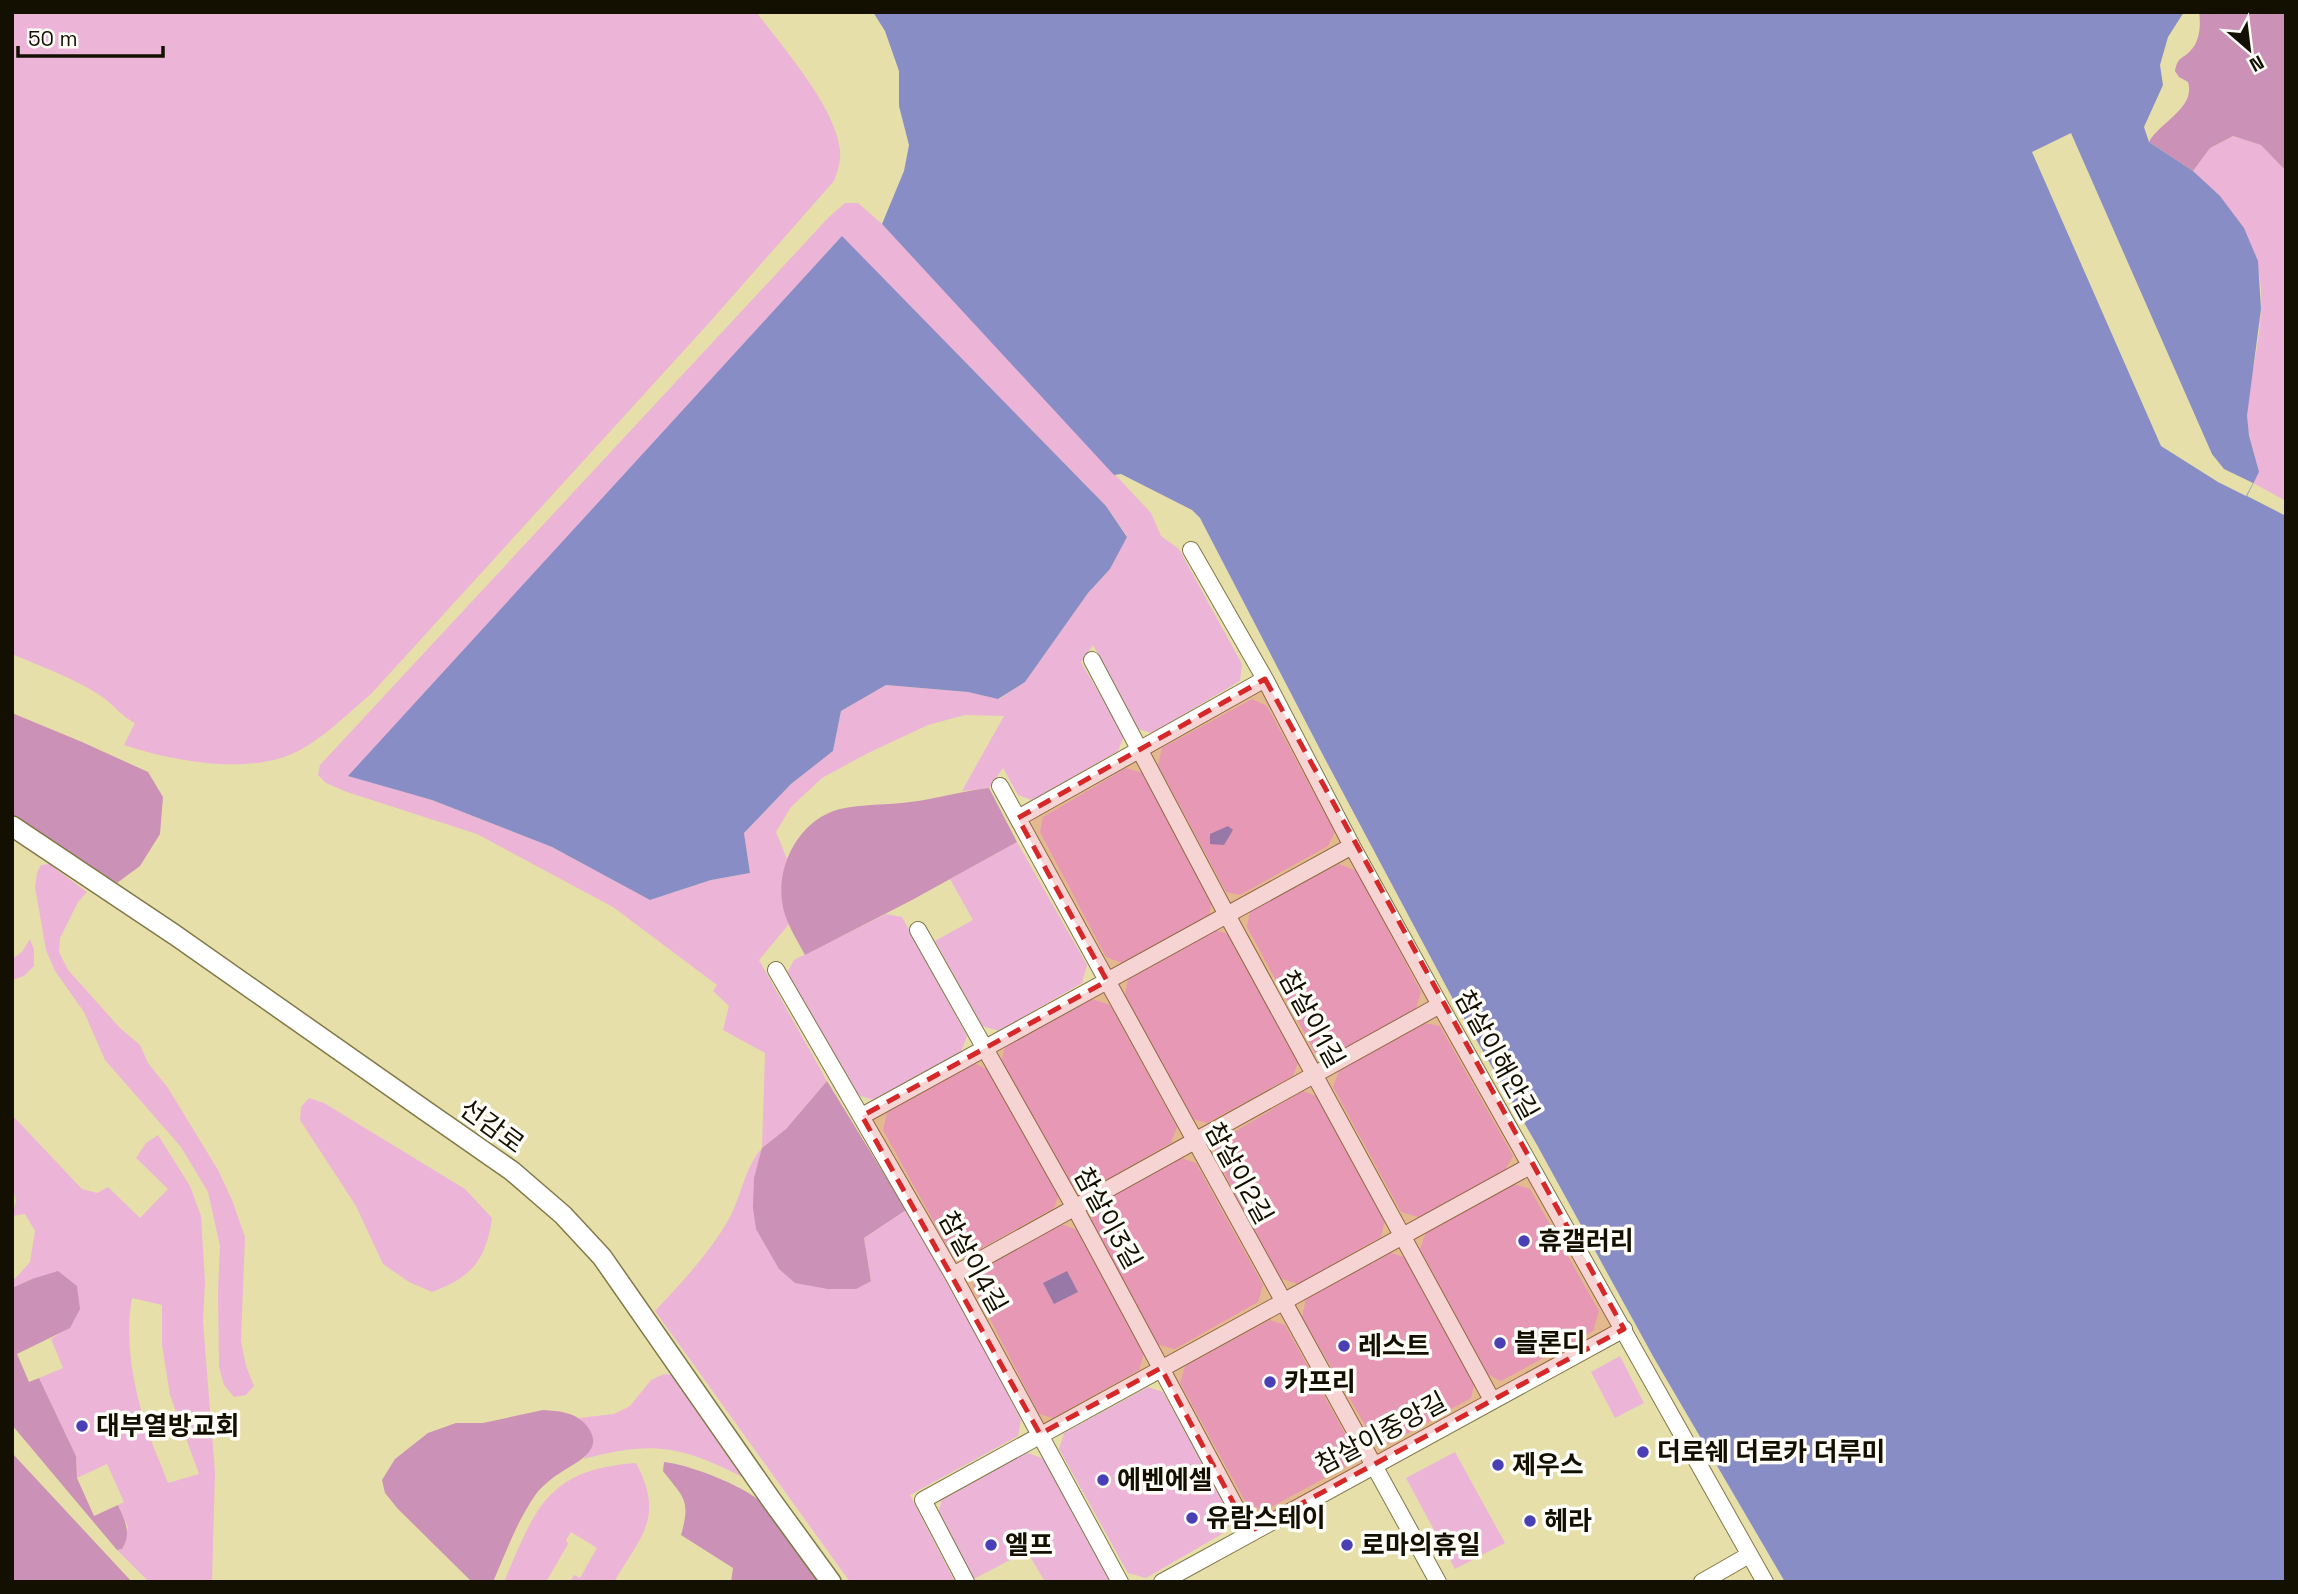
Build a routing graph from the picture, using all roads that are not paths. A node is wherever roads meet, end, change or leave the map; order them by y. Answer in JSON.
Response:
{"nodes":[{"id":1,"x":1191,"y":550,"type":"dead end"},
{"id":2,"x":1092,"y":660,"type":"dead end"},
{"id":3,"x":1265,"y":680,"type":"junction"},
{"id":4,"x":1139,"y":750,"type":"junction"},
{"id":5,"x":1000,"y":786,"type":"dead end"},
{"id":6,"x":1018,"y":818,"type":"junction"},
{"id":7,"x":12,"y":826,"type":"edge"},
{"id":8,"x":1352,"y":846,"type":"junction"},
{"id":9,"x":1227,"y":915,"type":"junction"},
{"id":10,"x":918,"y":930,"type":"dead end"},
{"id":11,"x":776,"y":970,"type":"dead end"},
{"id":12,"x":1107,"y":981,"type":"junction"},
{"id":13,"x":1440,"y":1005,"type":"junction"},
{"id":14,"x":984,"y":1047,"type":"junction"},
{"id":15,"x":1315,"y":1076,"type":"junction"},
{"id":16,"x":862,"y":1116,"type":"junction"},
{"id":17,"x":1194,"y":1141,"type":"junction"},
{"id":18,"x":1530,"y":1166,"type":"junction"},
{"id":19,"x":1075,"y":1208,"type":"junction"},
{"id":20,"x":1404,"y":1235,"type":"junction"},
{"id":21,"x":953,"y":1275,"type":"junction"},
{"id":22,"x":1282,"y":1301,"type":"junction"},
{"id":23,"x":1624,"y":1329,"type":"junction"},
{"id":24,"x":1161,"y":1368,"type":"junction"},
{"id":25,"x":1492,"y":1401,"type":"junction"},
{"id":26,"x":1040,"y":1434,"type":"junction"},
{"id":27,"x":1373,"y":1465,"type":"junction"},
{"id":28,"x":1249,"y":1532,"type":"junction"},
{"id":29,"x":1749,"y":1555,"type":"junction"},
{"id":30,"x":831,"y":1582,"type":"edge"},
{"id":31,"x":966,"y":1582,"type":"edge"},
{"id":32,"x":1120,"y":1582,"type":"edge"},
{"id":33,"x":1162,"y":1582,"type":"edge"},
{"id":34,"x":1437,"y":1582,"type":"edge"},
{"id":35,"x":1702,"y":1582,"type":"edge"},
{"id":36,"x":1765,"y":1582,"type":"edge"}],
"edges":[{"from":1,"to":3,"type":"street","name":"참살이해안길"},
{"from":2,"to":4,"type":"street","name":"참살이1길"},
{"from":3,"to":4,"type":"street"},
{"from":3,"to":8,"type":"street","name":"참살이해안길"},
{"from":4,"to":6,"type":"street"},
{"from":4,"to":9,"type":"street","name":"참살이1길"},
{"from":5,"to":6,"type":"street","name":"참살이2길"},
{"from":6,"to":12,"type":"street","name":"참살이2길"},
{"from":7,"to":30,"type":"street","name":"선감로"},
{"from":8,"to":9,"type":"street"},
{"from":8,"to":13,"type":"street","name":"참살이해안길"},
{"from":9,"to":12,"type":"street"},
{"from":9,"to":15,"type":"street","name":"참살이1길"},
{"from":10,"to":14,"type":"street","name":"참살이3길"},
{"from":11,"to":16,"type":"street","name":"참살이4길"},
{"from":12,"to":14,"type":"street"},
{"from":12,"to":17,"type":"street","name":"참살이2길"},
{"from":13,"to":15,"type":"street"},
{"from":13,"to":18,"type":"street","name":"참살이해안길"},
{"from":14,"to":16,"type":"street"},
{"from":14,"to":19,"type":"street","name":"참살이3길"},
{"from":15,"to":17,"type":"street"},
{"from":15,"to":20,"type":"street","name":"참살이1길"},
{"from":16,"to":21,"type":"street","name":"참살이4길"},
{"from":17,"to":19,"type":"street"},
{"from":17,"to":22,"type":"street","name":"참살이2길"},
{"from":18,"to":20,"type":"street"},
{"from":18,"to":23,"type":"street","name":"참살이해안길"},
{"from":19,"to":21,"type":"street"},
{"from":19,"to":24,"type":"street","name":"참살이3길"},
{"from":20,"to":22,"type":"street"},
{"from":20,"to":25,"type":"street","name":"참살이1길"},
{"from":21,"to":26,"type":"street","name":"참살이4길"},
{"from":22,"to":24,"type":"street"},
{"from":22,"to":27,"type":"street","name":"참살이2길"},
{"from":23,"to":25,"type":"street","name":"참살이중앙길"},
{"from":23,"to":29,"type":"street","name":"참살이해안길"},
{"from":24,"to":26,"type":"street"},
{"from":24,"to":28,"type":"street","name":"참살이3길"},
{"from":25,"to":27,"type":"street","name":"참살이중앙길"},
{"from":26,"to":31,"type":"street"},
{"from":26,"to":32,"type":"street","name":"참살이4길"},
{"from":27,"to":28,"type":"street","name":"참살이중앙길"},
{"from":27,"to":34,"type":"street","name":"참살이2길"},
{"from":28,"to":33,"type":"street","name":"참살이중앙길"},
{"from":29,"to":35,"type":"street"},
{"from":29,"to":36,"type":"street","name":"참살이해안길"}]}
